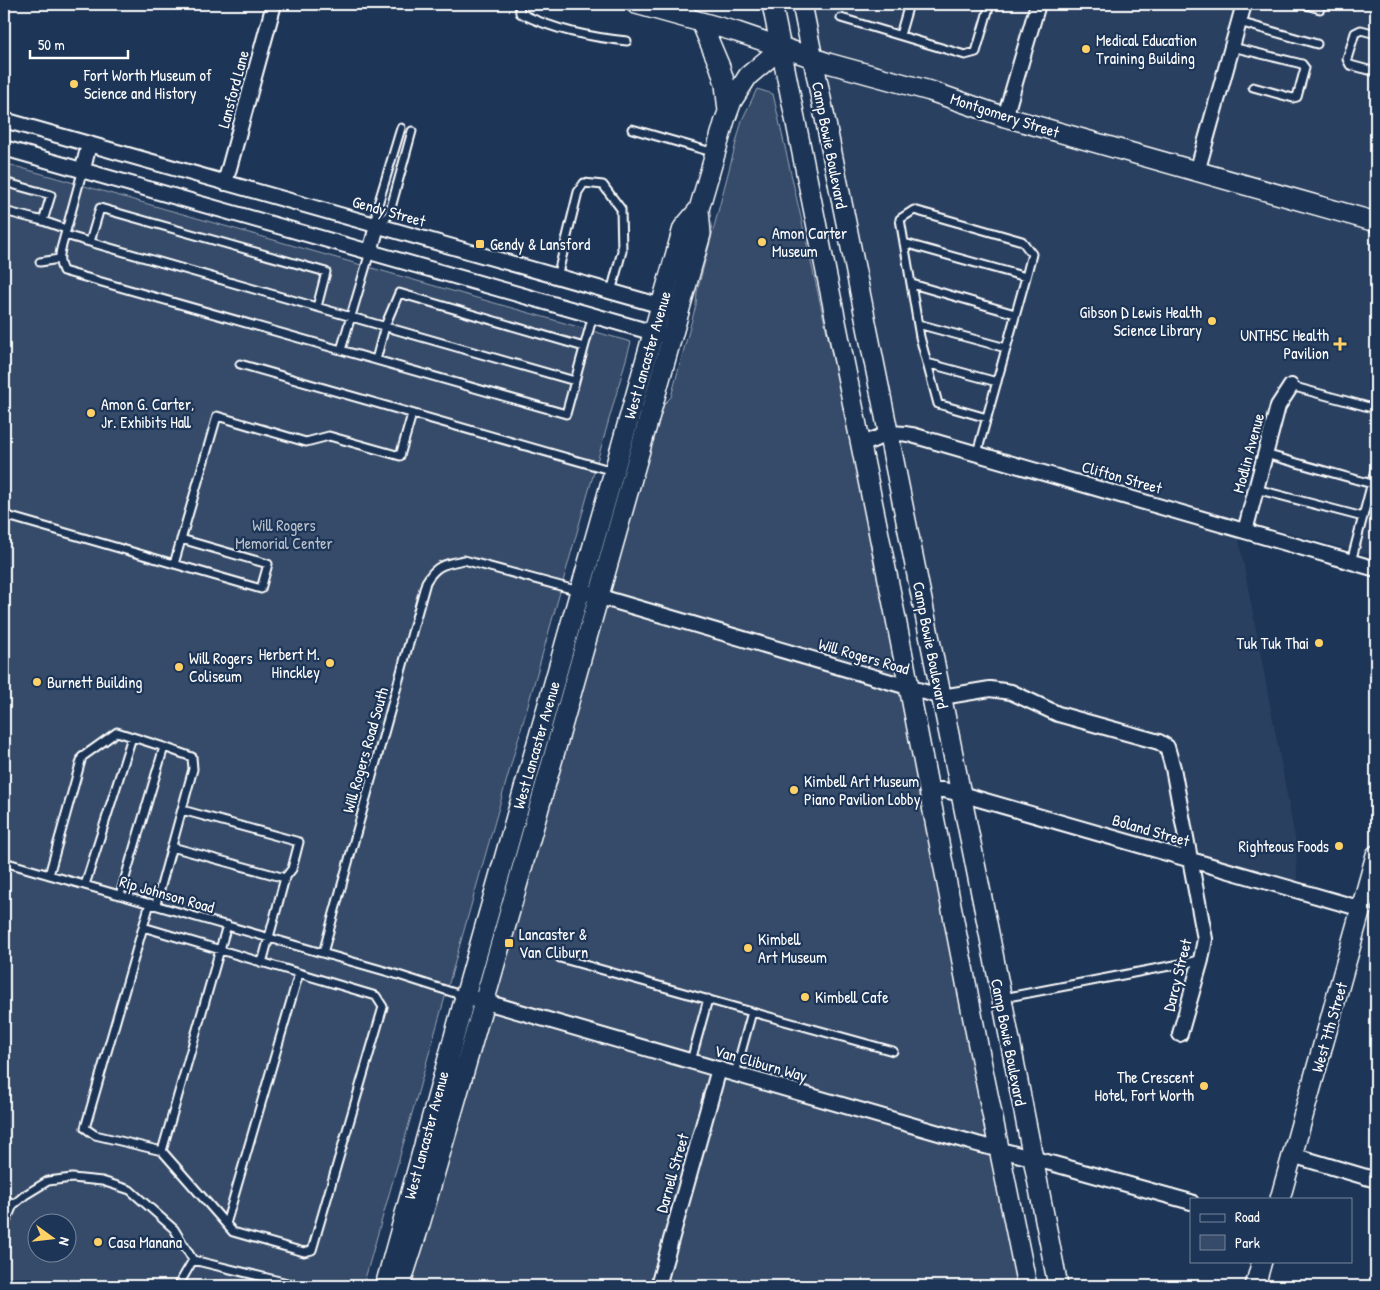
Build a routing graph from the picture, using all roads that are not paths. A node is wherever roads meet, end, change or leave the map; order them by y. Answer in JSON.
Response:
{"nodes":[{"id":1,"x":274,"y":4,"type":"edge"},
{"id":2,"x":520,"y":4,"type":"edge"},
{"id":3,"x":636,"y":4,"type":"edge"},
{"id":4,"x":772,"y":4,"type":"edge"},
{"id":5,"x":802,"y":4,"type":"edge"},
{"id":6,"x":909,"y":4,"type":"edge"},
{"id":7,"x":990,"y":4,"type":"edge"},
{"id":8,"x":1038,"y":4,"type":"edge"},
{"id":9,"x":1244,"y":4,"type":"edge"},
{"id":10,"x":1302,"y":4,"type":"edge"},
{"id":11,"x":1320,"y":9,"type":"dead end"},
{"id":12,"x":692,"y":14,"type":"edge"},
{"id":13,"x":841,"y":18,"type":"dead end"},
{"id":14,"x":1239,"y":22,"type":"junction"},
{"id":15,"x":1376,"y":34,"type":"edge"},
{"id":16,"x":900,"y":36,"type":"junction"},
{"id":17,"x":627,"y":41,"type":"dead end"},
{"id":18,"x":1317,"y":44,"type":"dead end"},
{"id":19,"x":1232,"y":46,"type":"junction"},
{"id":20,"x":780,"y":48,"type":"junction"},
{"id":21,"x":813,"y":58,"type":"junction"},
{"id":22,"x":1376,"y":72,"type":"edge"},
{"id":23,"x":1253,"y":87,"type":"dead end"},
{"id":24,"x":728,"y":112,"type":"junction"},
{"id":25,"x":1005,"y":117,"type":"junction"},
{"id":26,"x":4,"y":120,"type":"edge"},
{"id":27,"x":401,"y":128,"type":"dead end"},
{"id":28,"x":632,"y":129,"type":"dead end"},
{"id":29,"x":412,"y":131,"type":"dead end"},
{"id":30,"x":89,"y":144,"type":"junction"},
{"id":31,"x":4,"y":148,"type":"edge"},
{"id":32,"x":715,"y":153,"type":"junction"},
{"id":33,"x":82,"y":169,"type":"junction"},
{"id":34,"x":1197,"y":172,"type":"junction"},
{"id":35,"x":4,"y":182,"type":"edge"},
{"id":36,"x":225,"y":183,"type":"junction"},
{"id":37,"x":699,"y":209,"type":"junction"},
{"id":38,"x":4,"y":211,"type":"edge"},
{"id":39,"x":1375,"y":218,"type":"edge"},
{"id":40,"x":43,"y":221,"type":"junction"},
{"id":41,"x":377,"y":226,"type":"junction"},
{"id":42,"x":65,"y":232,"type":"junction"},
{"id":43,"x":90,"y":242,"type":"junction"},
{"id":44,"x":904,"y":243,"type":"junction"},
{"id":45,"x":370,"y":252,"type":"junction"},
{"id":46,"x":59,"y":259,"type":"junction"},
{"id":47,"x":40,"y":262,"type":"dead end"},
{"id":48,"x":557,"y":277,"type":"junction"},
{"id":49,"x":1026,"y":277,"type":"junction"},
{"id":50,"x":912,"y":284,"type":"junction"},
{"id":51,"x":611,"y":292,"type":"junction"},
{"id":52,"x":661,"y":306,"type":"junction"},
{"id":53,"x":317,"y":307,"type":"junction"},
{"id":54,"x":679,"y":312,"type":"junction"},
{"id":55,"x":1015,"y":314,"type":"junction"},
{"id":56,"x":593,"y":315,"type":"junction"},
{"id":57,"x":351,"y":316,"type":"junction"},
{"id":58,"x":918,"y":324,"type":"junction"},
{"id":59,"x":385,"y":326,"type":"junction"},
{"id":60,"x":653,"y":333,"type":"junction"},
{"id":61,"x":672,"y":338,"type":"junction"},
{"id":62,"x":584,"y":346,"type":"junction"},
{"id":63,"x":1006,"y":348,"type":"junction"},
{"id":64,"x":341,"y":350,"type":"junction"},
{"id":65,"x":376,"y":360,"type":"junction"},
{"id":66,"x":927,"y":363,"type":"junction"},
{"id":67,"x":240,"y":364,"type":"dead end"},
{"id":68,"x":575,"y":380,"type":"junction"},
{"id":69,"x":997,"y":382,"type":"junction"},
{"id":70,"x":1291,"y":386,"type":"joint"},
{"id":71,"x":1376,"y":409,"type":"edge"},
{"id":72,"x":412,"y":414,"type":"junction"},
{"id":73,"x":987,"y":418,"type":"junction"},
{"id":74,"x":888,"y":433,"type":"junction"},
{"id":75,"x":860,"y":446,"type":"junction"},
{"id":76,"x":977,"y":453,"type":"junction"},
{"id":77,"x":1265,"y":454,"type":"junction"},
{"id":78,"x":1376,"y":467,"type":"edge"},
{"id":79,"x":623,"y":474,"type":"junction"},
{"id":80,"x":1372,"y":484,"type":"junction"},
{"id":81,"x":1256,"y":489,"type":"junction"},
{"id":82,"x":4,"y":515,"type":"edge"},
{"id":83,"x":1363,"y":517,"type":"junction"},
{"id":84,"x":1245,"y":531,"type":"junction"},
{"id":85,"x":181,"y":539,"type":"junction"},
{"id":86,"x":1351,"y":562,"type":"junction"},
{"id":87,"x":174,"y":564,"type":"junction"},
{"id":88,"x":1376,"y":569,"type":"edge"},
{"id":89,"x":579,"y":591,"type":"junction"},
{"id":90,"x":598,"y":596,"type":"junction"},
{"id":91,"x":909,"y":687,"type":"junction"},
{"id":92,"x":942,"y":697,"type":"junction"},
{"id":93,"x":132,"y":737,"type":"junction"},
{"id":94,"x":164,"y":747,"type":"junction"},
{"id":95,"x":1167,"y":747,"type":"joint"},
{"id":96,"x":929,"y":790,"type":"junction"},
{"id":97,"x":961,"y":794,"type":"junction"},
{"id":98,"x":182,"y":810,"type":"junction"},
{"id":99,"x":172,"y":847,"type":"junction"},
{"id":100,"x":1376,"y":855,"type":"edge"},
{"id":101,"x":1190,"y":860,"type":"junction"},
{"id":102,"x":4,"y":862,"type":"edge"},
{"id":103,"x":49,"y":875,"type":"junction"},
{"id":104,"x":285,"y":878,"type":"junction"},
{"id":105,"x":86,"y":885,"type":"junction"},
{"id":106,"x":980,"y":889,"type":"junction"},
{"id":107,"x":120,"y":895,"type":"junction"},
{"id":108,"x":949,"y":895,"type":"junction"},
{"id":109,"x":153,"y":904,"type":"junction"},
{"id":110,"x":1362,"y":910,"type":"junction"},
{"id":111,"x":227,"y":925,"type":"junction"},
{"id":112,"x":143,"y":928,"type":"junction"},
{"id":113,"x":988,"y":928,"type":"junction"},
{"id":114,"x":956,"y":933,"type":"junction"},
{"id":115,"x":269,"y":938,"type":"junction"},
{"id":116,"x":220,"y":950,"type":"junction"},
{"id":117,"x":322,"y":953,"type":"junction"},
{"id":118,"x":560,"y":958,"type":"dead end"},
{"id":119,"x":1201,"y":960,"type":"junction"},
{"id":120,"x":262,"y":963,"type":"junction"},
{"id":121,"x":299,"y":974,"type":"junction"},
{"id":122,"x":465,"y":996,"type":"junction"},
{"id":123,"x":1000,"y":998,"type":"junction"},
{"id":124,"x":708,"y":999,"type":"junction"},
{"id":125,"x":484,"y":1002,"type":"junction"},
{"id":126,"x":752,"y":1012,"type":"junction"},
{"id":127,"x":1180,"y":1034,"type":"dead end"},
{"id":128,"x":893,"y":1051,"type":"dead end"},
{"id":129,"x":690,"y":1061,"type":"junction"},
{"id":130,"x":719,"y":1070,"type":"junction"},
{"id":131,"x":735,"y":1074,"type":"junction"},
{"id":132,"x":1000,"y":1150,"type":"junction"},
{"id":133,"x":162,"y":1151,"type":"junction"},
{"id":134,"x":1292,"y":1155,"type":"junction"},
{"id":135,"x":1032,"y":1158,"type":"junction"},
{"id":136,"x":1376,"y":1180,"type":"edge"},
{"id":137,"x":4,"y":1197,"type":"edge"},
{"id":138,"x":1280,"y":1198,"type":"edge"},
{"id":139,"x":1190,"y":1202,"type":"edge"},
{"id":140,"x":13,"y":1205,"type":"junction"},
{"id":141,"x":226,"y":1224,"type":"junction"},
{"id":142,"x":4,"y":1226,"type":"edge"},
{"id":143,"x":193,"y":1260,"type":"junction"},
{"id":144,"x":1262,"y":1262,"type":"edge"},
{"id":145,"x":178,"y":1286,"type":"edge"},
{"id":146,"x":300,"y":1286,"type":"edge"},
{"id":147,"x":385,"y":1286,"type":"edge"},
{"id":148,"x":400,"y":1286,"type":"edge"},
{"id":149,"x":658,"y":1286,"type":"edge"},
{"id":150,"x":1027,"y":1286,"type":"edge"},
{"id":151,"x":1058,"y":1286,"type":"edge"},
{"id":152,"x":1255,"y":1286,"type":"edge"}],
"edges":[{"from":1,"to":36,"type":"street","name":"Lansford Lane"},
{"from":2,"to":17,"type":"lane"},
{"from":3,"to":12,"type":"main road","name":"Montgomery Street"},
{"from":4,"to":20,"type":"main road","name":"Camp Bowie Boulevard"},
{"from":5,"to":21,"type":"main road","name":"Camp Bowie Boulevard"},
{"from":6,"to":16,"type":"lane"},
{"from":7,"to":16,"type":"lane"},
{"from":8,"to":25,"type":"street"},
{"from":9,"to":14,"type":"street"},
{"from":10,"to":11,"type":"lane"},
{"from":12,"to":20,"type":"main road","name":"Montgomery Street"},
{"from":12,"to":24,"type":"main road"},
{"from":13,"to":16,"type":"lane"},
{"from":14,"to":18,"type":"lane"},
{"from":14,"to":19,"type":"street"},
{"from":15,"to":22,"type":"lane"},
{"from":19,"to":23,"type":"lane"},
{"from":19,"to":34,"type":"street"},
{"from":20,"to":21,"type":"main road","name":"Montgomery Street"},
{"from":20,"to":24,"type":"main road","name":"West Lancaster Avenue"},
{"from":20,"to":75,"type":"main road","name":"Camp Bowie Boulevard"},
{"from":21,"to":25,"type":"main road","name":"Montgomery Street"},
{"from":21,"to":74,"type":"main road","name":"Camp Bowie Boulevard"},
{"from":24,"to":32,"type":"main road","name":"West Lancaster Avenue"},
{"from":25,"to":34,"type":"main road","name":"Montgomery Street"},
{"from":26,"to":30,"type":"street","name":"Gendy Street"},
{"from":27,"to":41,"type":"lane"},
{"from":28,"to":32,"type":"lane"},
{"from":29,"to":41,"type":"lane"},
{"from":30,"to":33,"type":"street"},
{"from":30,"to":36,"type":"street","name":"Gendy Street"},
{"from":31,"to":33,"type":"street"},
{"from":32,"to":37,"type":"main road","name":"West Lancaster Avenue"},
{"from":33,"to":42,"type":"lane"},
{"from":33,"to":45,"type":"street"},
{"from":34,"to":39,"type":"main road","name":"Montgomery Street"},
{"from":35,"to":40,"type":"lane"},
{"from":36,"to":41,"type":"street","name":"Gendy Street"},
{"from":37,"to":52,"type":"main road","name":"West Lancaster Avenue"},
{"from":37,"to":54,"type":"main road","name":"West Lancaster Avenue"},
{"from":38,"to":40,"type":"lane"},
{"from":40,"to":42,"type":"lane"},
{"from":41,"to":45,"type":"street"},
{"from":41,"to":48,"type":"street","name":"Gendy Street"},
{"from":42,"to":43,"type":"lane"},
{"from":42,"to":46,"type":"lane"},
{"from":43,"to":53,"type":"lane"},
{"from":43,"to":53,"type":"lane"},
{"from":44,"to":49,"type":"lane"},
{"from":44,"to":49,"type":"lane"},
{"from":44,"to":50,"type":"lane"},
{"from":45,"to":56,"type":"street"},
{"from":45,"to":57,"type":"lane"},
{"from":46,"to":47,"type":"lane"},
{"from":46,"to":64,"type":"lane"},
{"from":48,"to":51,"type":"street","name":"Gendy Street"},
{"from":48,"to":51,"type":"lane"},
{"from":49,"to":55,"type":"lane"},
{"from":50,"to":55,"type":"lane"},
{"from":50,"to":58,"type":"lane"},
{"from":51,"to":52,"type":"street","name":"Gendy Street"},
{"from":52,"to":54,"type":"street","name":"Gendy Street"},
{"from":52,"to":60,"type":"main road","name":"West Lancaster Avenue"},
{"from":53,"to":57,"type":"lane"},
{"from":54,"to":61,"type":"main road","name":"West Lancaster Avenue"},
{"from":55,"to":63,"type":"lane"},
{"from":56,"to":60,"type":"street"},
{"from":56,"to":62,"type":"lane"},
{"from":57,"to":59,"type":"lane"},
{"from":57,"to":64,"type":"lane"},
{"from":58,"to":63,"type":"lane"},
{"from":58,"to":66,"type":"lane"},
{"from":59,"to":62,"type":"lane"},
{"from":59,"to":65,"type":"lane"},
{"from":59,"to":68,"type":"lane"},
{"from":60,"to":61,"type":"street"},
{"from":60,"to":79,"type":"main road","name":"West Lancaster Avenue"},
{"from":61,"to":79,"type":"main road","name":"West Lancaster Avenue"},
{"from":62,"to":68,"type":"lane"},
{"from":63,"to":69,"type":"lane"},
{"from":64,"to":65,"type":"lane"},
{"from":65,"to":68,"type":"lane"},
{"from":66,"to":69,"type":"lane"},
{"from":66,"to":73,"type":"lane"},
{"from":67,"to":72,"type":"lane"},
{"from":69,"to":73,"type":"lane"},
{"from":70,"to":71,"type":"lane"},
{"from":70,"to":77,"type":"street","name":"Modlin Avenue"},
{"from":72,"to":79,"type":"lane"},
{"from":72,"to":85,"type":"lane"},
{"from":73,"to":76,"type":"lane"},
{"from":74,"to":75,"type":"street","name":"Clifton Street"},
{"from":74,"to":76,"type":"street","name":"Clifton Street"},
{"from":74,"to":92,"type":"main road","name":"Camp Bowie Boulevard"},
{"from":75,"to":91,"type":"main road","name":"Camp Bowie Boulevard"},
{"from":76,"to":84,"type":"street","name":"Clifton Street"},
{"from":77,"to":80,"type":"lane"},
{"from":77,"to":81,"type":"street","name":"Modlin Avenue"},
{"from":78,"to":80,"type":"lane"},
{"from":79,"to":89,"type":"main road","name":"West Lancaster Avenue"},
{"from":79,"to":90,"type":"main road","name":"West Lancaster Avenue"},
{"from":80,"to":83,"type":"lane"},
{"from":81,"to":83,"type":"lane"},
{"from":81,"to":84,"type":"street","name":"Modlin Avenue"},
{"from":82,"to":87,"type":"lane"},
{"from":83,"to":86,"type":"lane"},
{"from":84,"to":86,"type":"street","name":"Clifton Street"},
{"from":85,"to":87,"type":"lane"},
{"from":85,"to":87,"type":"lane"},
{"from":86,"to":88,"type":"street","name":"Clifton Street"},
{"from":89,"to":90,"type":"street","name":"Will Rogers Road"},
{"from":89,"to":117,"type":"lane","name":"Will Rogers Road South"},
{"from":89,"to":122,"type":"main road","name":"West Lancaster Avenue"},
{"from":90,"to":91,"type":"street","name":"Will Rogers Road"},
{"from":90,"to":125,"type":"main road","name":"West Lancaster Avenue"},
{"from":91,"to":92,"type":"street","name":"Will Rogers Road"},
{"from":91,"to":96,"type":"main road","name":"Camp Bowie Boulevard"},
{"from":92,"to":95,"type":"street","name":"Will Rogers Road"},
{"from":92,"to":97,"type":"main road","name":"Camp Bowie Boulevard"},
{"from":93,"to":94,"type":"lane"},
{"from":93,"to":103,"type":"lane"},
{"from":93,"to":105,"type":"lane"},
{"from":94,"to":98,"type":"lane"},
{"from":94,"to":107,"type":"lane"},
{"from":95,"to":101,"type":"street","name":"Darcy Street"},
{"from":96,"to":97,"type":"street","name":"Boland Street"},
{"from":96,"to":108,"type":"main road","name":"Camp Bowie Boulevard"},
{"from":97,"to":101,"type":"street","name":"Boland Street"},
{"from":97,"to":106,"type":"main road","name":"Camp Bowie Boulevard"},
{"from":98,"to":99,"type":"lane"},
{"from":98,"to":104,"type":"lane"},
{"from":99,"to":104,"type":"lane"},
{"from":99,"to":109,"type":"lane"},
{"from":100,"to":110,"type":"main road","name":"West 7th Street"},
{"from":101,"to":110,"type":"street","name":"Boland Street"},
{"from":101,"to":119,"type":"street","name":"Darcy Street"},
{"from":102,"to":103,"type":"lane","name":"Rip Johnson Road"},
{"from":103,"to":105,"type":"lane","name":"Rip Johnson Road"},
{"from":104,"to":115,"type":"lane"},
{"from":105,"to":107,"type":"lane","name":"Rip Johnson Road"},
{"from":106,"to":108,"type":"main road"},
{"from":106,"to":113,"type":"main road","name":"Camp Bowie Boulevard"},
{"from":107,"to":109,"type":"lane","name":"Rip Johnson Road"},
{"from":108,"to":114,"type":"main road","name":"Camp Bowie Boulevard"},
{"from":109,"to":111,"type":"lane","name":"Rip Johnson Road"},
{"from":109,"to":112,"type":"lane"},
{"from":110,"to":134,"type":"main road","name":"West 7th Street"},
{"from":111,"to":115,"type":"lane","name":"Rip Johnson Road"},
{"from":111,"to":116,"type":"lane"},
{"from":112,"to":116,"type":"lane"},
{"from":112,"to":133,"type":"lane"},
{"from":113,"to":114,"type":"main road"},
{"from":113,"to":123,"type":"main road","name":"Camp Bowie Boulevard"},
{"from":114,"to":132,"type":"main road","name":"Camp Bowie Boulevard"},
{"from":115,"to":117,"type":"lane","name":"Rip Johnson Road"},
{"from":115,"to":120,"type":"lane"},
{"from":116,"to":120,"type":"lane"},
{"from":116,"to":133,"type":"lane"},
{"from":117,"to":122,"type":"lane","name":"Van Cliburn Way"},
{"from":118,"to":124,"type":"lane"},
{"from":119,"to":123,"type":"lane"},
{"from":119,"to":127,"type":"street","name":"Darcy Street"},
{"from":120,"to":121,"type":"lane"},
{"from":121,"to":141,"type":"lane"},
{"from":121,"to":141,"type":"lane"},
{"from":122,"to":125,"type":"street","name":"Van Cliburn Way"},
{"from":122,"to":147,"type":"main road","name":"West Lancaster Avenue"},
{"from":123,"to":135,"type":"main road","name":"Camp Bowie Boulevard"},
{"from":124,"to":126,"type":"lane"},
{"from":124,"to":129,"type":"lane"},
{"from":125,"to":129,"type":"street","name":"Van Cliburn Way"},
{"from":125,"to":148,"type":"main road","name":"West Lancaster Avenue"},
{"from":126,"to":128,"type":"lane"},
{"from":126,"to":131,"type":"lane"},
{"from":129,"to":130,"type":"street","name":"Van Cliburn Way"},
{"from":130,"to":131,"type":"street","name":"Van Cliburn Way"},
{"from":130,"to":149,"type":"street","name":"Darnell Street"},
{"from":131,"to":132,"type":"street","name":"Van Cliburn Way"},
{"from":132,"to":135,"type":"street","name":"Van Cliburn Way"},
{"from":132,"to":150,"type":"main road","name":"Camp Bowie Boulevard"},
{"from":133,"to":141,"type":"lane"},
{"from":134,"to":136,"type":"street"},
{"from":134,"to":138,"type":"main road","name":"West 7th Street"},
{"from":135,"to":139,"type":"street","name":"Van Cliburn Way"},
{"from":135,"to":151,"type":"main road","name":"Camp Bowie Boulevard"},
{"from":137,"to":140,"type":"lane"},
{"from":140,"to":142,"type":"lane"},
{"from":140,"to":143,"type":"lane"},
{"from":143,"to":145,"type":"lane"},
{"from":143,"to":146,"type":"lane"},
{"from":144,"to":152,"type":"main road"}]}
